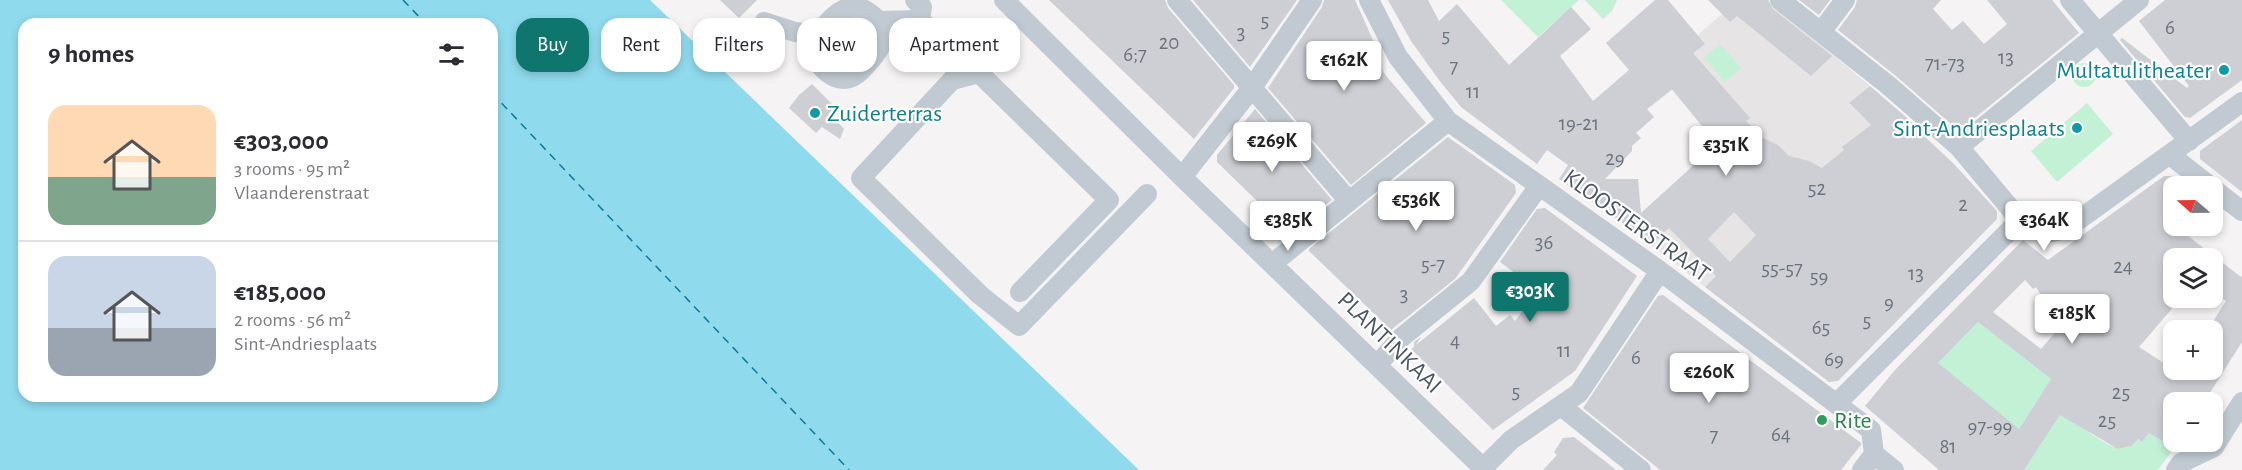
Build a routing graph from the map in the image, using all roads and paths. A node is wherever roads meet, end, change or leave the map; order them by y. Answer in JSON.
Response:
{"nodes":[{"id":1,"x":915,"y":0,"type":"edge"},
{"id":2,"x":1004,"y":0,"type":"edge"},
{"id":3,"x":1177,"y":0,"type":"edge"},
{"id":4,"x":1312,"y":0,"type":"edge"},
{"id":5,"x":1369,"y":0,"type":"edge"},
{"id":6,"x":1780,"y":0,"type":"edge"},
{"id":7,"x":1845,"y":0,"type":"edge"},
{"id":8,"x":2070,"y":0,"type":"edge"},
{"id":9,"x":2139,"y":0,"type":"edge"},
{"id":10,"x":834,"y":8,"type":"edge"},
{"id":11,"x":920,"y":18,"type":"edge"},
{"id":12,"x":878,"y":21,"type":"junction"},
{"id":13,"x":889,"y":21,"type":"edge"},
{"id":14,"x":1821,"y":32,"type":"junction"},
{"id":15,"x":2098,"y":33,"type":"junction"},
{"id":16,"x":877,"y":53,"type":"edge"},
{"id":17,"x":828,"y":72,"type":"edge"},
{"id":18,"x":859,"y":72,"type":"edge"},
{"id":19,"x":979,"y":73,"type":"joint"},
{"id":20,"x":1251,"y":89,"type":"junction"},
{"id":21,"x":2242,"y":102,"type":"edge"},
{"id":22,"x":1448,"y":121,"type":"junction"},
{"id":23,"x":2189,"y":141,"type":"junction"},
{"id":24,"x":1959,"y":147,"type":"junction"},
{"id":25,"x":2170,"y":155,"type":"junction"},
{"id":26,"x":2197,"y":176,"type":"edge"},
{"id":27,"x":1182,"y":177,"type":"junction"},
{"id":28,"x":1539,"y":186,"type":"junction"},
{"id":29,"x":1147,"y":194,"type":"dead end"},
{"id":30,"x":2223,"y":196,"type":"edge"},
{"id":31,"x":1348,"y":200,"type":"junction"},
{"id":32,"x":2242,"y":211,"type":"edge"},
{"id":33,"x":2020,"y":220,"type":"junction"},
{"id":34,"x":1273,"y":263,"type":"junction"},
{"id":35,"x":1660,"y":271,"type":"junction"},
{"id":36,"x":1020,"y":292,"type":"dead end"},
{"id":37,"x":1377,"y":365,"type":"junction"},
{"id":38,"x":2242,"y":402,"type":"edge"},
{"id":39,"x":1837,"y":403,"type":"junction"},
{"id":40,"x":1561,"y":406,"type":"junction"},
{"id":41,"x":1874,"y":454,"type":"junction"},
{"id":42,"x":2178,"y":466,"type":"edge"},
{"id":43,"x":1484,"y":469,"type":"edge"},
{"id":44,"x":1641,"y":470,"type":"edge"},
{"id":45,"x":1862,"y":470,"type":"edge"},
{"id":46,"x":1894,"y":470,"type":"edge"}],
"edges":[{"from":1,"to":11,"type":"street"},
{"from":2,"to":27,"type":"street","name":"PLANTINKAAI"},
{"from":3,"to":20,"type":"street"},
{"from":4,"to":20,"type":"street"},
{"from":5,"to":22,"type":"street","name":"KLOOSTERSTRAAT"},
{"from":6,"to":14,"type":"street"},
{"from":7,"to":14,"type":"street"},
{"from":8,"to":15,"type":"street"},
{"from":9,"to":15,"type":"street"},
{"from":10,"to":12,"type":"street"},
{"from":12,"to":13,"type":"street"},
{"from":12,"to":16,"type":"street"},
{"from":14,"to":24,"type":"street"},
{"from":15,"to":23,"type":"street"},
{"from":15,"to":24,"type":"street"},
{"from":17,"to":18,"type":"street"},
{"from":19,"to":29,"type":"street"},
{"from":19,"to":36,"type":"street"},
{"from":20,"to":27,"type":"street"},
{"from":20,"to":31,"type":"street"},
{"from":21,"to":23,"type":"street"},
{"from":22,"to":28,"type":"street","name":"KLOOSTERSTRAAT"},
{"from":22,"to":31,"type":"street"},
{"from":23,"to":25,"type":"street"},
{"from":24,"to":33,"type":"street"},
{"from":25,"to":26,"type":"street"},
{"from":25,"to":33,"type":"street"},
{"from":27,"to":34,"type":"street","name":"PLANTINKAAI"},
{"from":28,"to":35,"type":"street","name":"KLOOSTERSTRAAT"},
{"from":28,"to":37,"type":"street"},
{"from":30,"to":32,"type":"street"},
{"from":31,"to":34,"type":"street"},
{"from":33,"to":39,"type":"street"},
{"from":34,"to":37,"type":"street","name":"PLANTINKAAI"},
{"from":35,"to":39,"type":"street","name":"KLOOSTERSTRAAT"},
{"from":35,"to":40,"type":"street"},
{"from":37,"to":43,"type":"street","name":"PLANTINKAAI"},
{"from":38,"to":42,"type":"street"},
{"from":39,"to":41,"type":"street","name":"KLOOSTERSTRAAT"},
{"from":40,"to":43,"type":"street"},
{"from":40,"to":44,"type":"street"},
{"from":41,"to":45,"type":"street"},
{"from":41,"to":46,"type":"street"}]}
